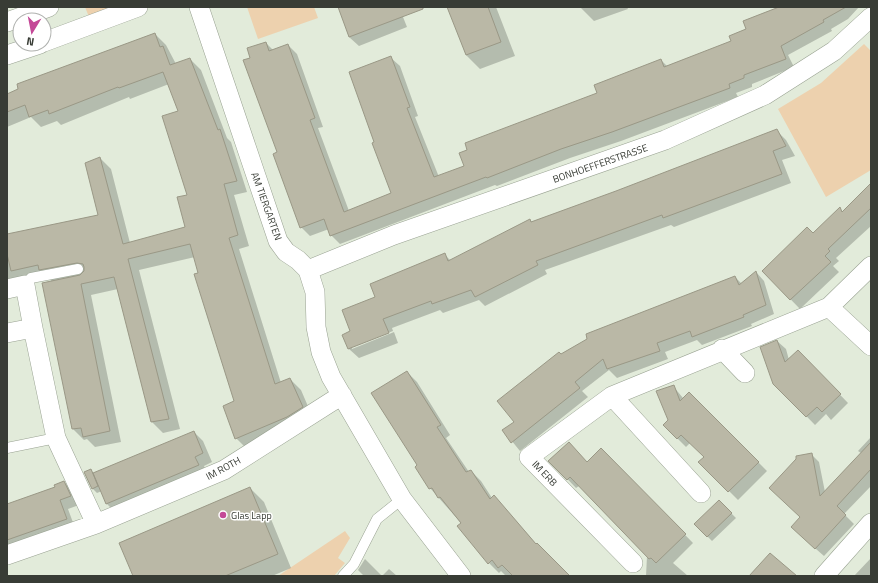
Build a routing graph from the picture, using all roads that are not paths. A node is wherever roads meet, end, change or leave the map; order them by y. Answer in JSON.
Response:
{"nodes":[{"id":1,"x":49,"y":7,"type":"edge"},
{"id":2,"x":138,"y":7,"type":"edge"},
{"id":3,"x":199,"y":7,"type":"edge"},
{"id":4,"x":871,"y":17,"type":"edge"},
{"id":5,"x":7,"y":22,"type":"edge"},
{"id":6,"x":52,"y":39,"type":"edge"},
{"id":7,"x":871,"y":266,"type":"edge"},
{"id":8,"x":78,"y":269,"type":"dead end"},
{"id":9,"x":308,"y":270,"type":"junction"},
{"id":10,"x":16,"y":287,"type":"edge"},
{"id":11,"x":829,"y":307,"type":"junction"},
{"id":12,"x":33,"y":328,"type":"junction"},
{"id":13,"x":7,"y":333,"type":"edge"},
{"id":14,"x":871,"y":346,"type":"edge"},
{"id":15,"x":722,"y":349,"type":"junction"},
{"id":16,"x":745,"y":373,"type":"dead end"},
{"id":17,"x":342,"y":395,"type":"junction"},
{"id":18,"x":612,"y":396,"type":"junction"},
{"id":19,"x":56,"y":438,"type":"junction"},
{"id":20,"x":7,"y":448,"type":"edge"},
{"id":21,"x":701,"y":493,"type":"dead end"},
{"id":22,"x":402,"y":499,"type":"junction"},
{"id":23,"x":871,"y":523,"type":"edge"},
{"id":24,"x":96,"y":524,"type":"junction"},
{"id":25,"x":7,"y":555,"type":"edge"},
{"id":26,"x":633,"y":563,"type":"dead end"},
{"id":27,"x":343,"y":576,"type":"edge"},
{"id":28,"x":461,"y":576,"type":"edge"},
{"id":29,"x":824,"y":576,"type":"edge"}],
"edges":[{"from":1,"to":5,"type":"street"},
{"from":2,"to":6,"type":"street"},
{"from":3,"to":9,"type":"street","name":"AM TIERGARTEN"},
{"from":4,"to":9,"type":"street","name":"BONHOEFFERSTRASSE"},
{"from":7,"to":11,"type":"street","name":"IM ERB"},
{"from":8,"to":10,"type":"lane"},
{"from":9,"to":17,"type":"street"},
{"from":10,"to":12,"type":"street"},
{"from":11,"to":14,"type":"street"},
{"from":11,"to":15,"type":"street","name":"IM ERB"},
{"from":12,"to":13,"type":"street"},
{"from":12,"to":19,"type":"street"},
{"from":15,"to":16,"type":"street"},
{"from":15,"to":18,"type":"street","name":"IM ERB"},
{"from":17,"to":22,"type":"street"},
{"from":17,"to":24,"type":"street","name":"IM ROTH"},
{"from":18,"to":21,"type":"street"},
{"from":18,"to":26,"type":"street","name":"IM ERB"},
{"from":19,"to":20,"type":"lane"},
{"from":19,"to":24,"type":"street"},
{"from":22,"to":27,"type":"lane"},
{"from":22,"to":28,"type":"street"},
{"from":23,"to":29,"type":"street"},
{"from":24,"to":25,"type":"street","name":"IM ROTH"}]}
